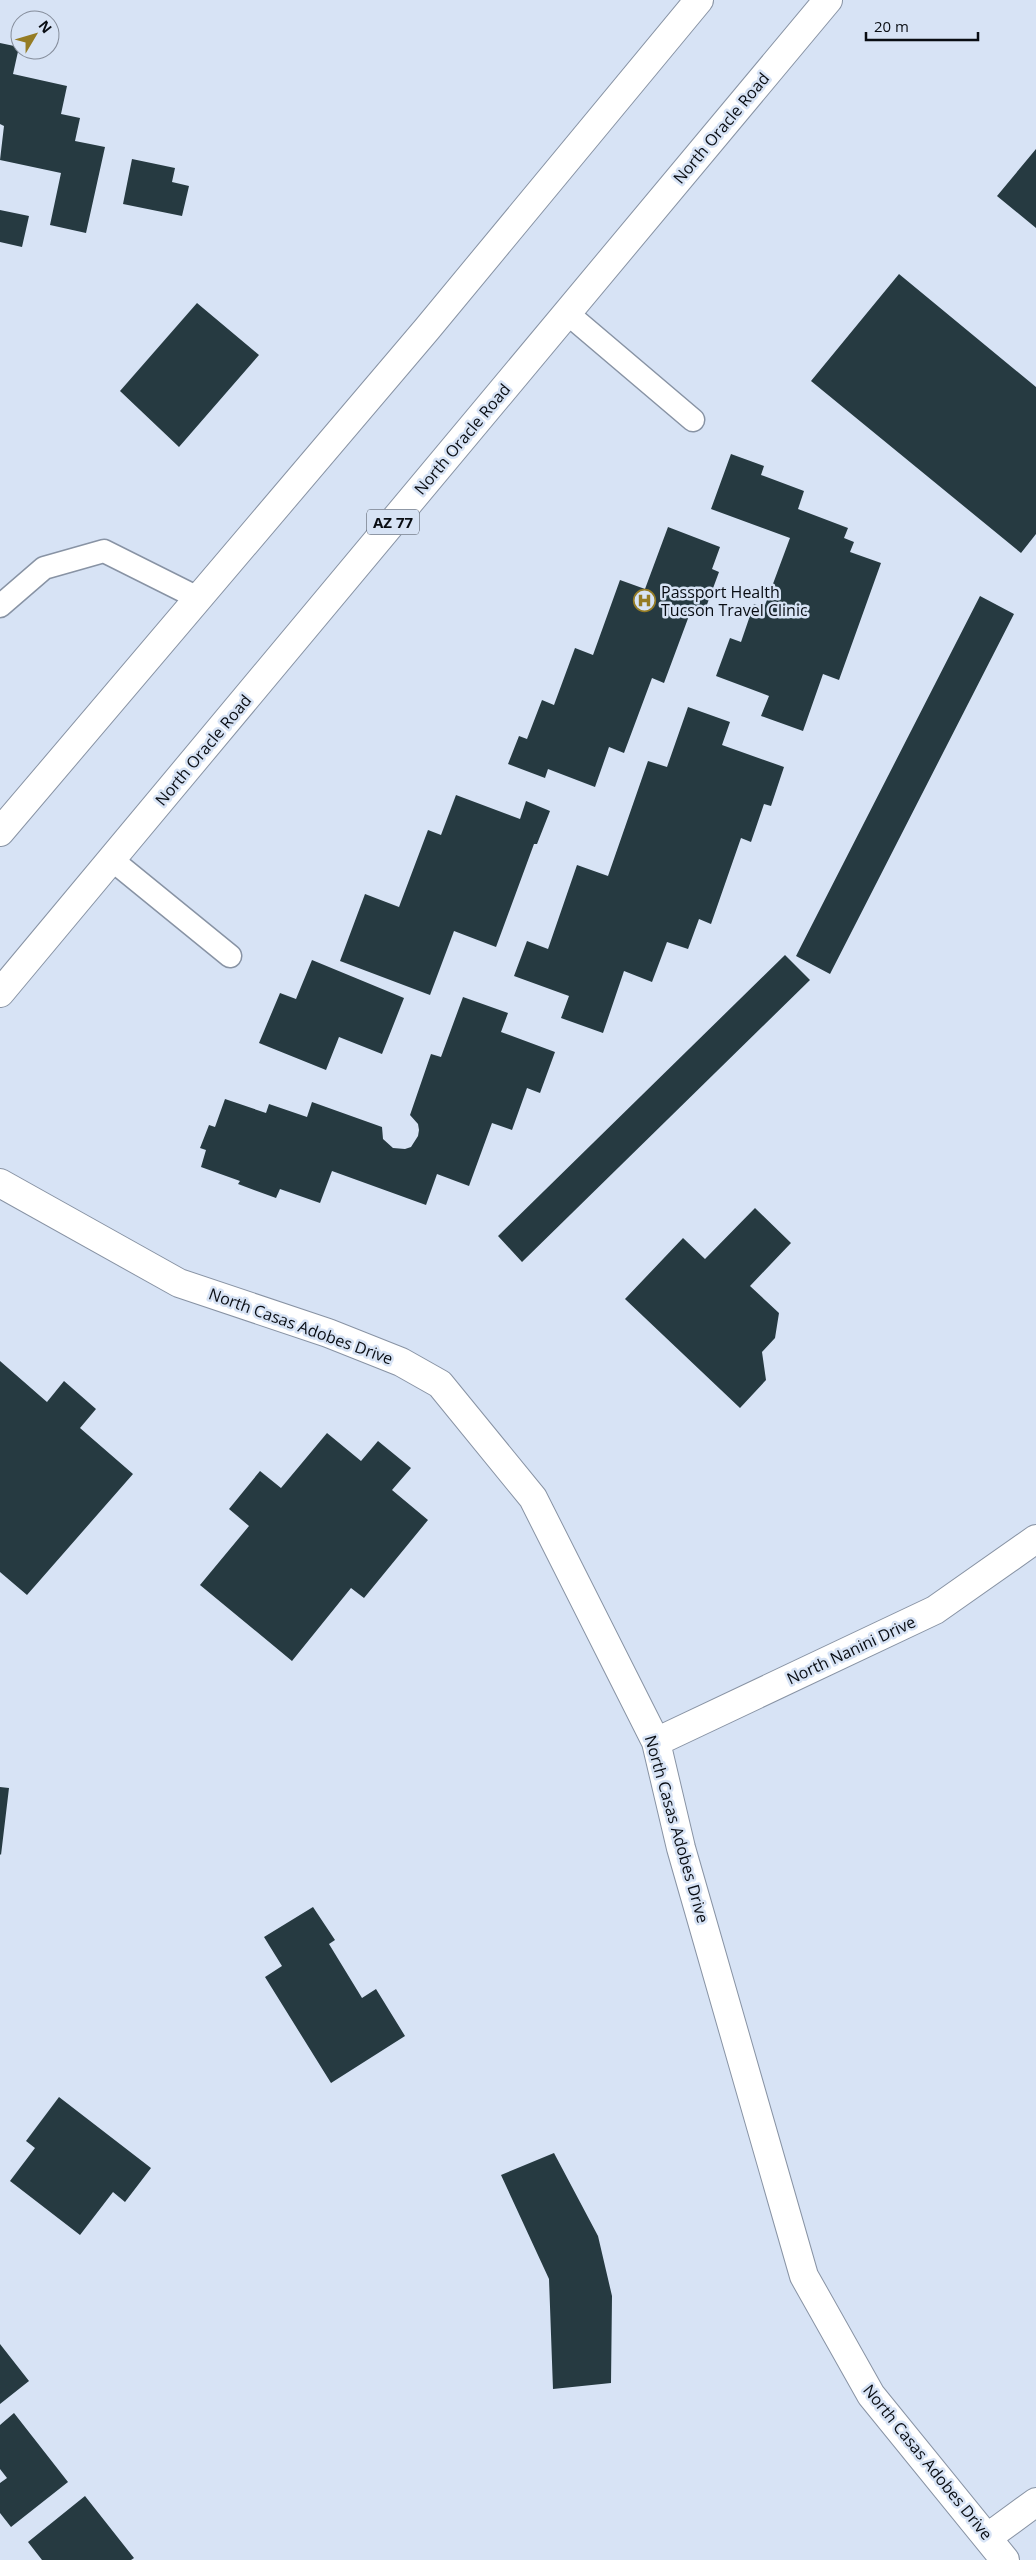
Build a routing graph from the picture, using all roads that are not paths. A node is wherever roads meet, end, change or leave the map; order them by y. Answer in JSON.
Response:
{"nodes":[{"id":1,"x":699,"y":0,"type":"edge"},
{"id":2,"x":828,"y":0,"type":"edge"},
{"id":3,"x":567,"y":313,"type":"junction"},
{"id":4,"x":692,"y":420,"type":"dead end"},
{"id":5,"x":198,"y":598,"type":"junction"},
{"id":6,"x":0,"y":606,"type":"edge"},
{"id":7,"x":0,"y":832,"type":"edge"},
{"id":8,"x":111,"y":860,"type":"junction"},
{"id":9,"x":230,"y":956,"type":"dead end"},
{"id":10,"x":0,"y":993,"type":"edge"},
{"id":11,"x":0,"y":1183,"type":"edge"},
{"id":12,"x":1036,"y":1539,"type":"edge"},
{"id":13,"x":656,"y":1742,"type":"junction"},
{"id":14,"x":1036,"y":2502,"type":"edge"},
{"id":15,"x":988,"y":2537,"type":"junction"},
{"id":16,"x":1006,"y":2560,"type":"edge"}],
"edges":[{"from":1,"to":5,"type":"main road"},
{"from":2,"to":3,"type":"main road","name":"North Oracle Road","number":"AZ 77"},
{"from":3,"to":4,"type":"lane"},
{"from":3,"to":8,"type":"main road","name":"North Oracle Road","number":"AZ 77"},
{"from":5,"to":6,"type":"lane"},
{"from":5,"to":7,"type":"main road"},
{"from":8,"to":9,"type":"lane"},
{"from":8,"to":10,"type":"main road","name":"North Oracle Road","number":"AZ 77"},
{"from":11,"to":13,"type":"main road","name":"North Casas Adobes Drive"},
{"from":12,"to":13,"type":"main road","name":"North Nanini Drive"},
{"from":13,"to":15,"type":"main road","name":"North Casas Adobes Drive"},
{"from":14,"to":15,"type":"main road"},
{"from":15,"to":16,"type":"main road","name":"North Casas Adobes Drive"}]}
